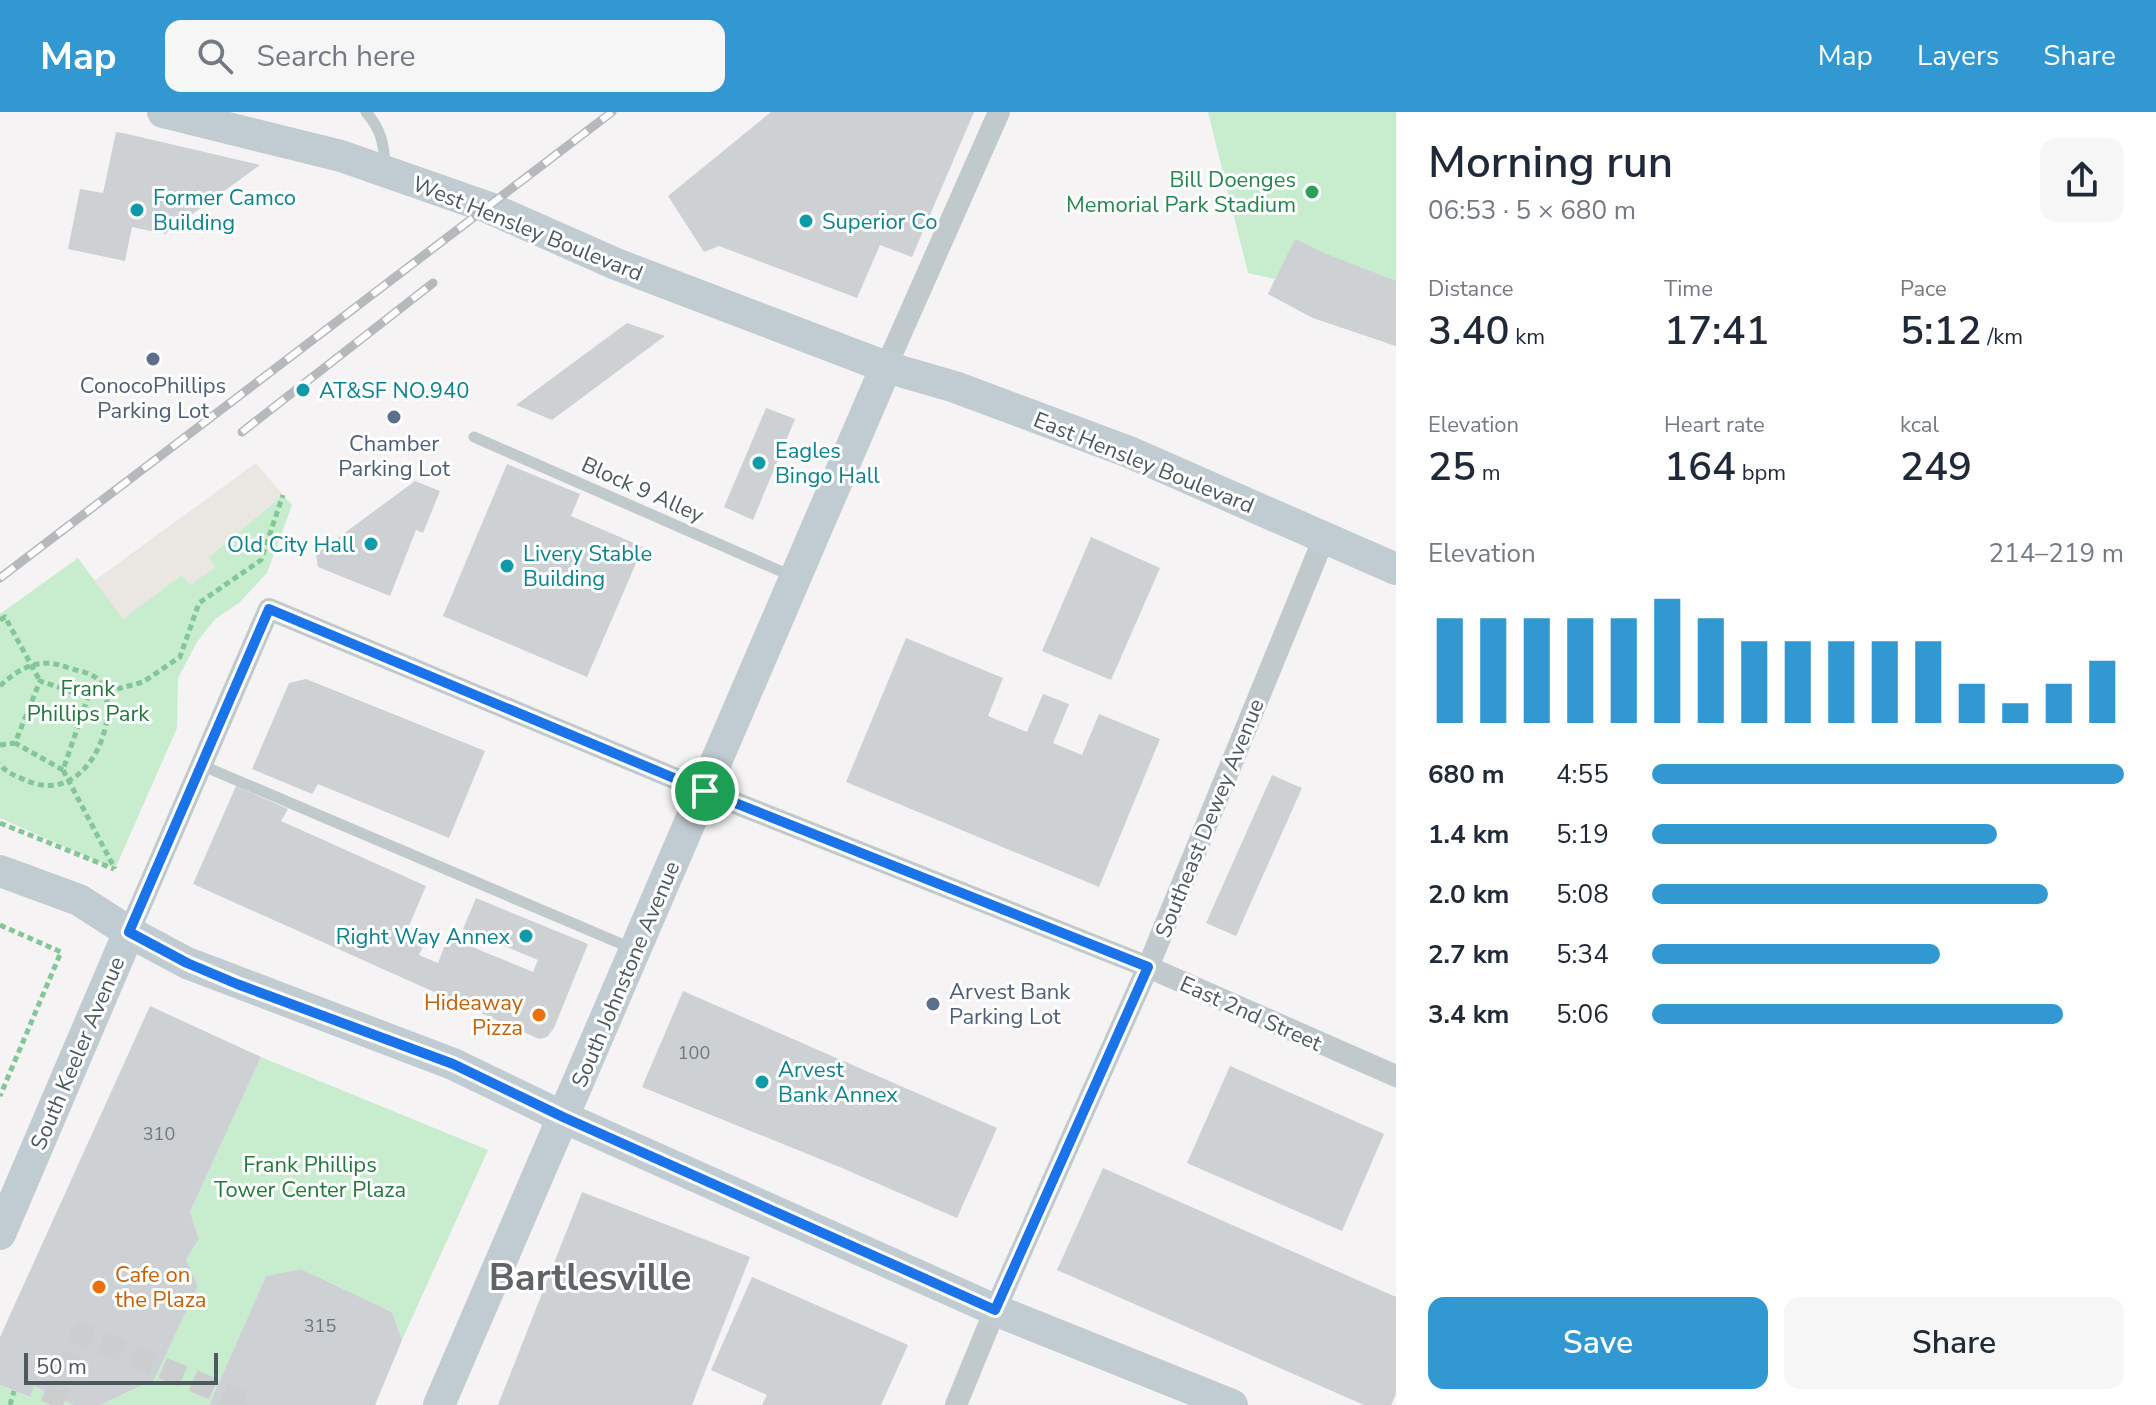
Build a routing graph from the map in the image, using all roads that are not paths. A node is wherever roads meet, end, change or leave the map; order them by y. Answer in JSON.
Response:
{"nodes":[{"id":1,"x":163,"y":112,"type":"edge"},
{"id":2,"x":999,"y":112,"type":"edge"},
{"id":3,"x":369,"y":113,"type":"edge"},
{"id":4,"x":386,"y":172,"type":"junction"},
{"id":5,"x":886,"y":367,"type":"junction"},
{"id":6,"x":474,"y":437,"type":"dead end"},
{"id":7,"x":1324,"y":538,"type":"junction"},
{"id":8,"x":1396,"y":569,"type":"edge"},
{"id":9,"x":795,"y":577,"type":"junction"},
{"id":10,"x":269,"y":609,"type":"joint"},
{"id":11,"x":201,"y":765,"type":"junction"},
{"id":12,"x":705,"y":791,"type":"junction"},
{"id":13,"x":0,"y":871,"type":"edge"},
{"id":14,"x":129,"y":932,"type":"junction"},
{"id":15,"x":636,"y":950,"type":"junction"},
{"id":16,"x":1148,"y":967,"type":"junction"},
{"id":17,"x":1396,"y":1076,"type":"edge"},
{"id":18,"x":563,"y":1117,"type":"junction"},
{"id":19,"x":0,"y":1234,"type":"edge"},
{"id":20,"x":995,"y":1310,"type":"junction"},
{"id":21,"x":1221,"y":1403,"type":"edge"},
{"id":22,"x":439,"y":1405,"type":"edge"},
{"id":23,"x":956,"y":1405,"type":"edge"}],
"edges":[{"from":1,"to":4,"type":"street","name":"West Hensley Boulevard"},
{"from":2,"to":5,"type":"street"},
{"from":3,"to":4,"type":"lane"},
{"from":4,"to":5,"type":"street","name":"West Hensley Boulevard"},
{"from":5,"to":7,"type":"street","name":"East Hensley Boulevard"},
{"from":5,"to":9,"type":"street","name":"South Johnstone Avenue"},
{"from":6,"to":9,"type":"lane","name":"Block 9 Alley"},
{"from":7,"to":8,"type":"street","name":"East Hensley Boulevard"},
{"from":7,"to":16,"type":"street","name":"Southeast Dewey Avenue"},
{"from":9,"to":12,"type":"street","name":"South Johnstone Avenue"},
{"from":10,"to":11,"type":"street","name":"South Keeler Avenue"},
{"from":10,"to":12,"type":"street","name":"East 2nd Street"},
{"from":11,"to":14,"type":"street","name":"South Keeler Avenue"},
{"from":11,"to":15,"type":"lane"},
{"from":12,"to":15,"type":"street","name":"South Johnstone Avenue"},
{"from":12,"to":16,"type":"street","name":"East 2nd Street"},
{"from":13,"to":14,"type":"street"},
{"from":14,"to":18,"type":"street"},
{"from":14,"to":19,"type":"street","name":"South Keeler Avenue"},
{"from":15,"to":18,"type":"street","name":"South Johnstone Avenue"},
{"from":16,"to":17,"type":"street","name":"East 2nd Street"},
{"from":16,"to":20,"type":"street","name":"Southeast Dewey Avenue"},
{"from":18,"to":20,"type":"street"},
{"from":18,"to":22,"type":"street","name":"South Johnstone Avenue"},
{"from":20,"to":21,"type":"street"},
{"from":20,"to":23,"type":"street","name":"Southeast Dewey Avenue"}]}
